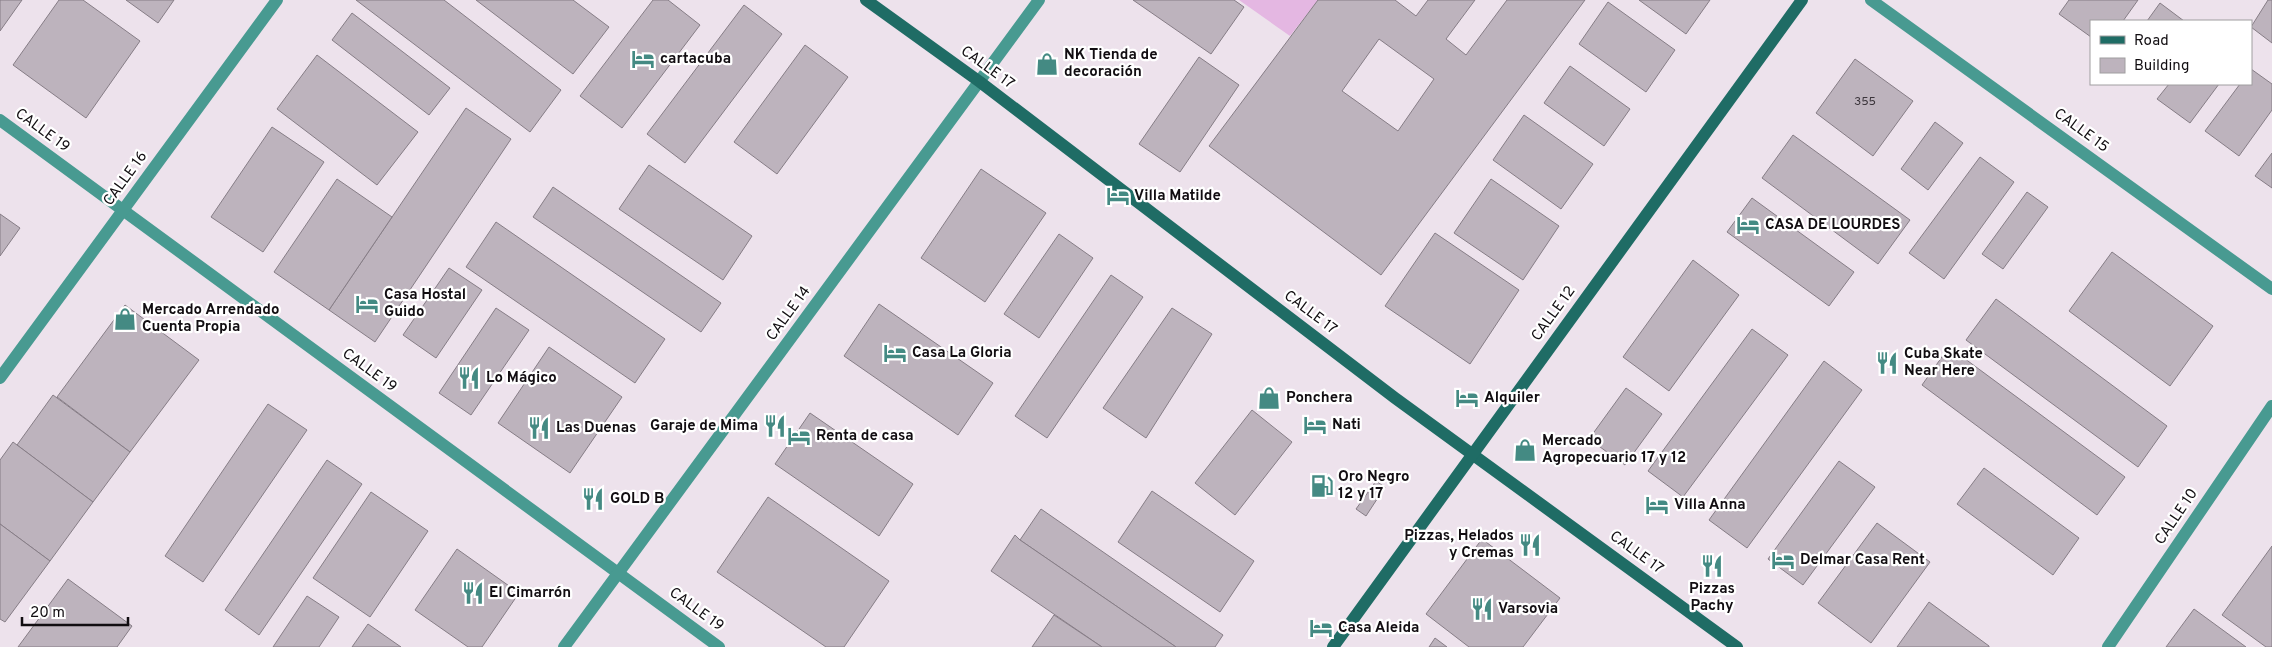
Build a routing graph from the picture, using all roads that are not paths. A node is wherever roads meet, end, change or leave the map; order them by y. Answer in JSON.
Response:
{"nodes":[{"id":1,"x":277,"y":0,"type":"edge"},
{"id":2,"x":866,"y":0,"type":"edge"},
{"id":3,"x":1039,"y":0,"type":"edge"},
{"id":4,"x":1802,"y":0,"type":"edge"},
{"id":5,"x":1871,"y":0,"type":"edge"},
{"id":6,"x":980,"y":82,"type":"junction"},
{"id":7,"x":0,"y":120,"type":"edge"},
{"id":8,"x":123,"y":211,"type":"junction"},
{"id":9,"x":2272,"y":289,"type":"edge"},
{"id":10,"x":0,"y":378,"type":"edge"},
{"id":11,"x":2272,"y":406,"type":"edge"},
{"id":12,"x":1473,"y":454,"type":"junction"},
{"id":13,"x":618,"y":573,"type":"junction"},
{"id":14,"x":564,"y":647,"type":"edge"},
{"id":15,"x":719,"y":647,"type":"edge"},
{"id":16,"x":1333,"y":647,"type":"edge"},
{"id":17,"x":1737,"y":647,"type":"edge"},
{"id":18,"x":2108,"y":647,"type":"edge"}],
"edges":[{"from":1,"to":8,"type":"street","name":"CALLE 16"},
{"from":2,"to":6,"type":"street","name":"CALLE 17"},
{"from":3,"to":6,"type":"street","name":"CALLE 14"},
{"from":4,"to":12,"type":"street","name":"CALLE 12"},
{"from":5,"to":9,"type":"street","name":"CALLE 15"},
{"from":6,"to":12,"type":"street","name":"CALLE 17"},
{"from":6,"to":13,"type":"street","name":"CALLE 14"},
{"from":7,"to":8,"type":"street","name":"CALLE 19"},
{"from":8,"to":10,"type":"street","name":"CALLE 16"},
{"from":8,"to":13,"type":"street","name":"CALLE 19"},
{"from":11,"to":18,"type":"street","name":"CALLE 10"},
{"from":12,"to":16,"type":"street","name":"CALLE 12"},
{"from":12,"to":17,"type":"street","name":"CALLE 17"},
{"from":13,"to":14,"type":"street","name":"CALLE 14"},
{"from":13,"to":15,"type":"street","name":"CALLE 19"}]}
